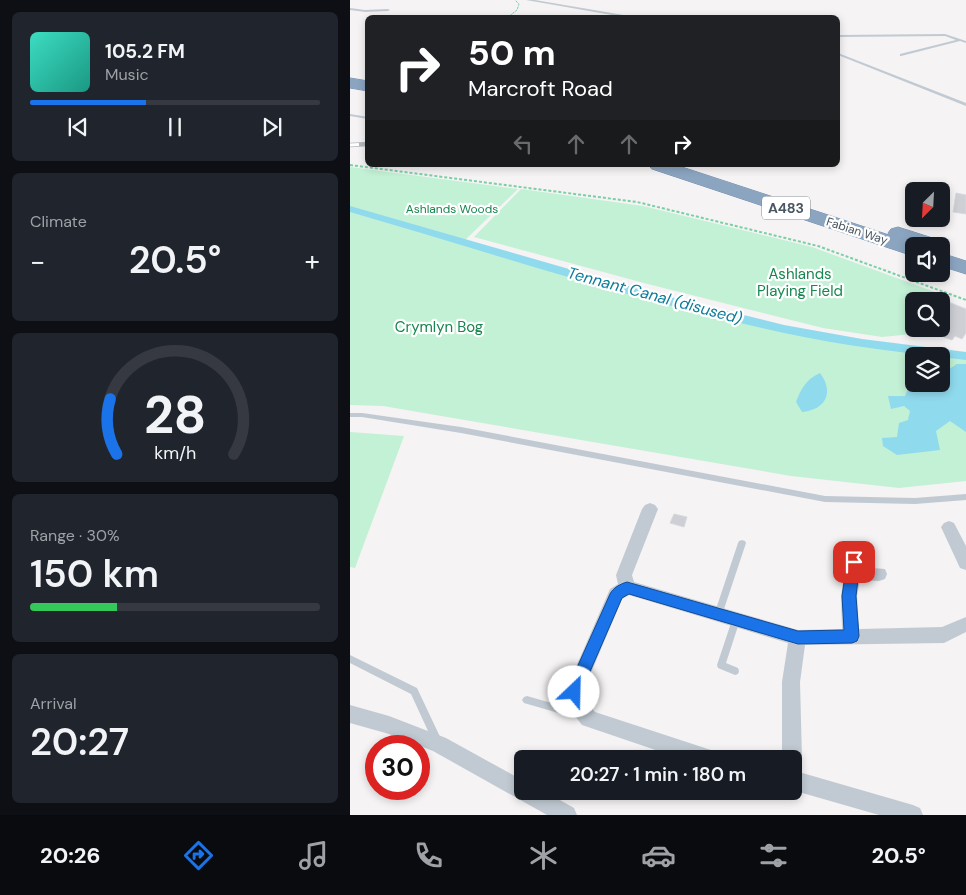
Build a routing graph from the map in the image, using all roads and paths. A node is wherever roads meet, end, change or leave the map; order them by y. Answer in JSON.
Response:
{"nodes":[{"id":1,"x":514,"y":0,"type":"edge"},
{"id":2,"x":528,"y":0,"type":"edge"},
{"id":3,"x":350,"y":9,"type":"edge"},
{"id":4,"x":388,"y":10,"type":"dead end"},
{"id":5,"x":511,"y":15,"type":"edge"},
{"id":6,"x":620,"y":15,"type":"edge"},
{"id":7,"x":840,"y":36,"type":"edge"},
{"id":8,"x":961,"y":40,"type":"junction"},
{"id":9,"x":966,"y":42,"type":"edge"},
{"id":10,"x":840,"y":55,"type":"edge"},
{"id":11,"x":901,"y":55,"type":"dead end"},
{"id":12,"x":350,"y":77,"type":"edge"},
{"id":13,"x":365,"y":79,"type":"edge"},
{"id":14,"x":350,"y":83,"type":"edge"},
{"id":15,"x":365,"y":86,"type":"edge"},
{"id":16,"x":966,"y":105,"type":"edge"},
{"id":17,"x":350,"y":115,"type":"edge"},
{"id":18,"x":365,"y":118,"type":"edge"},
{"id":19,"x":350,"y":165,"type":"edge"},
{"id":20,"x":365,"y":166,"type":"edge"},
{"id":21,"x":379,"y":167,"type":"edge"},
{"id":22,"x":664,"y":167,"type":"edge"},
{"id":23,"x":692,"y":167,"type":"edge"},
{"id":24,"x":910,"y":237,"type":"edge"},
{"id":25,"x":905,"y":247,"type":"edge"},
{"id":26,"x":950,"y":250,"type":"edge"},
{"id":27,"x":966,"y":255,"type":"edge"},
{"id":28,"x":950,"y":262,"type":"edge"},
{"id":29,"x":966,"y":268,"type":"edge"},
{"id":30,"x":966,"y":300,"type":"edge"},
{"id":31,"x":350,"y":415,"type":"edge"},
{"id":32,"x":966,"y":497,"type":"edge"},
{"id":33,"x":650,"y":509,"type":"dead end"},
{"id":34,"x":949,"y":528,"type":"dead end"},
{"id":35,"x":742,"y":543,"type":"dead end"},
{"id":36,"x":966,"y":563,"type":"edge"},
{"id":37,"x":879,"y":574,"type":"dead end"},
{"id":38,"x":627,"y":587,"type":"junction"},
{"id":39,"x":718,"y":615,"type":"junction"},
{"id":40,"x":736,"y":620,"type":"junction"},
{"id":41,"x":966,"y":624,"type":"edge"},
{"id":42,"x":852,"y":636,"type":"junction"},
{"id":43,"x":798,"y":638,"type":"junction"},
{"id":44,"x":350,"y":659,"type":"edge"},
{"id":45,"x":735,"y":670,"type":"dead end"},
{"id":46,"x":527,"y":700,"type":"dead end"},
{"id":47,"x":577,"y":704,"type":"junction"},
{"id":48,"x":350,"y":714,"type":"edge"},
{"id":49,"x":438,"y":744,"type":"junction"},
{"id":50,"x":684,"y":750,"type":"edge"},
{"id":51,"x":792,"y":750,"type":"edge"},
{"id":52,"x":802,"y":783,"type":"edge"},
{"id":53,"x":514,"y":786,"type":"edge"},
{"id":54,"x":540,"y":800,"type":"edge"},
{"id":55,"x":567,"y":815,"type":"edge"},
{"id":56,"x":913,"y":815,"type":"edge"}],
"edges":[{"from":1,"to":5,"type":"path"},
{"from":2,"to":6,"type":"lane"},
{"from":3,"to":4,"type":"lane"},
{"from":7,"to":8,"type":"lane"},
{"from":8,"to":9,"type":"lane"},
{"from":8,"to":11,"type":"lane"},
{"from":10,"to":16,"type":"lane"},
{"from":12,"to":13,"type":"highway"},
{"from":14,"to":15,"type":"highway"},
{"from":17,"to":18,"type":"lane"},
{"from":19,"to":20,"type":"path"},
{"from":21,"to":30,"type":"path"},
{"from":22,"to":25,"type":"highway","name":"Fabian Way","number":"A483"},
{"from":23,"to":24,"type":"highway","name":"Fabian Way","number":"A483"},
{"from":26,"to":27,"type":"highway"},
{"from":28,"to":29,"type":"highway"},
{"from":31,"to":32,"type":"lane"},
{"from":33,"to":38,"type":"street"},
{"from":34,"to":36,"type":"street"},
{"from":35,"to":39,"type":"lane"},
{"from":37,"to":42,"type":"street"},
{"from":38,"to":39,"type":"street"},
{"from":38,"to":47,"type":"street"},
{"from":39,"to":40,"type":"street"},
{"from":40,"to":43,"type":"street"},
{"from":40,"to":45,"type":"lane"},
{"from":41,"to":42,"type":"street"},
{"from":42,"to":43,"type":"street"},
{"from":43,"to":51,"type":"street"},
{"from":44,"to":49,"type":"lane"},
{"from":46,"to":47,"type":"lane"},
{"from":47,"to":50,"type":"street"},
{"from":48,"to":49,"type":"street"},
{"from":49,"to":53,"type":"street"},
{"from":52,"to":56,"type":"street"},
{"from":54,"to":55,"type":"street"}]}
